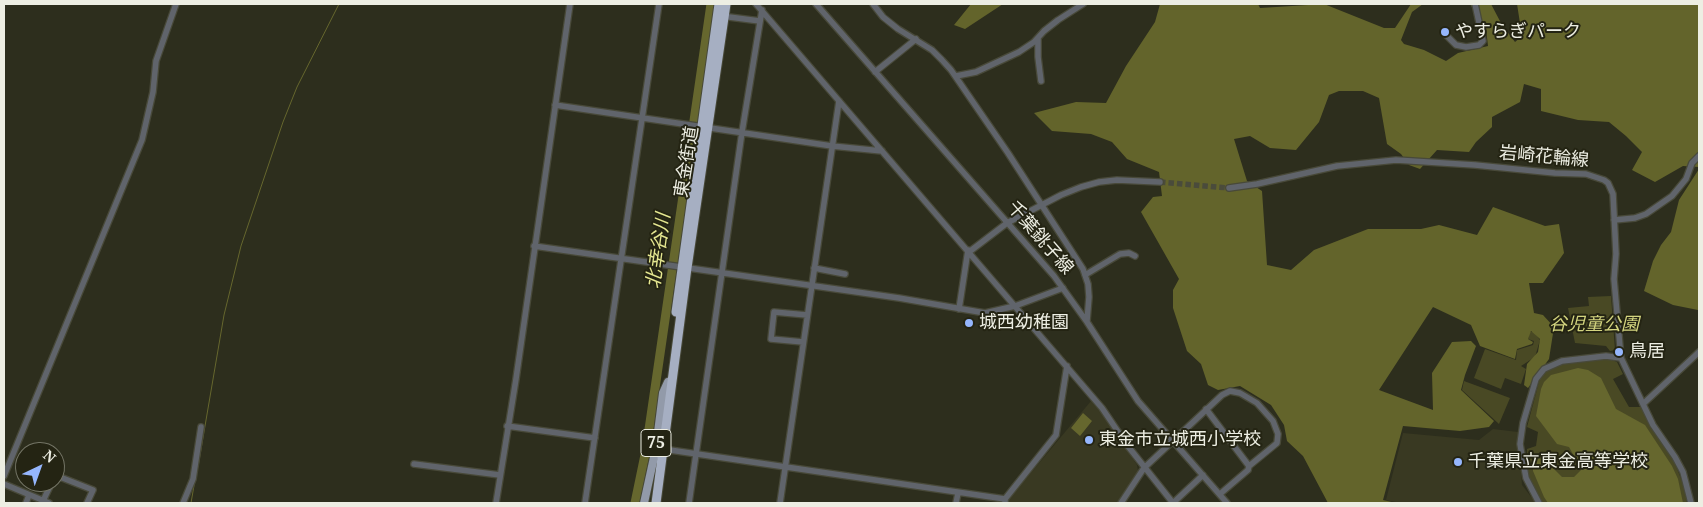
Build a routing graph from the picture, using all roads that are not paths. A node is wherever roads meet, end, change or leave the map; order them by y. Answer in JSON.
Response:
{"nodes":[{"id":1,"x":176,"y":4,"type":"edge"},
{"id":2,"x":570,"y":4,"type":"edge"},
{"id":3,"x":659,"y":4,"type":"edge"},
{"id":4,"x":719,"y":4,"type":"edge"},
{"id":5,"x":726,"y":4,"type":"edge"},
{"id":6,"x":756,"y":4,"type":"edge"},
{"id":7,"x":816,"y":4,"type":"edge"},
{"id":8,"x":873,"y":4,"type":"edge"},
{"id":9,"x":1084,"y":4,"type":"edge"},
{"id":10,"x":1475,"y":4,"type":"edge"},
{"id":11,"x":762,"y":10,"type":"junction"},
{"id":12,"x":729,"y":17,"type":"dead end"},
{"id":13,"x":760,"y":21,"type":"junction"},
{"id":14,"x":1446,"y":35,"type":"dead end"},
{"id":15,"x":1038,"y":38,"type":"junction"},
{"id":16,"x":916,"y":39,"type":"junction"},
{"id":17,"x":875,"y":72,"type":"junction"},
{"id":18,"x":956,"y":76,"type":"junction"},
{"id":19,"x":1041,"y":81,"type":"dead end"},
{"id":20,"x":839,"y":101,"type":"junction"},
{"id":21,"x":555,"y":105,"type":"junction"},
{"id":22,"x":642,"y":118,"type":"junction"},
{"id":23,"x":705,"y":127,"type":"junction"},
{"id":24,"x":742,"y":132,"type":"junction"},
{"id":25,"x":832,"y":146,"type":"junction"},
{"id":26,"x":882,"y":151,"type":"junction"},
{"id":27,"x":1699,"y":156,"type":"edge"},
{"id":28,"x":1160,"y":182,"type":"tunnel mouth"},
{"id":29,"x":1229,"y":188,"type":"tunnel mouth"},
{"id":30,"x":1041,"y":206,"type":"junction"},
{"id":31,"x":1614,"y":220,"type":"junction"},
{"id":32,"x":1007,"y":224,"type":"junction"},
{"id":33,"x":534,"y":246,"type":"junction"},
{"id":34,"x":969,"y":251,"type":"junction"},
{"id":35,"x":1135,"y":256,"type":"dead end"},
{"id":36,"x":621,"y":258,"type":"junction"},
{"id":37,"x":684,"y":267,"type":"junction"},
{"id":38,"x":814,"y":268,"type":"junction"},
{"id":39,"x":723,"y":273,"type":"junction"},
{"id":40,"x":845,"y":274,"type":"dead end"},
{"id":41,"x":1085,"y":275,"type":"junction"},
{"id":42,"x":812,"y":286,"type":"junction"},
{"id":43,"x":1063,"y":288,"type":"junction"},
{"id":44,"x":1015,"y":306,"type":"junction"},
{"id":45,"x":959,"y":309,"type":"junction"},
{"id":46,"x":807,"y":315,"type":"junction"},
{"id":47,"x":1087,"y":322,"type":"junction"},
{"id":48,"x":804,"y":342,"type":"junction"},
{"id":49,"x":1699,"y":352,"type":"edge"},
{"id":50,"x":1621,"y":358,"type":"junction"},
{"id":51,"x":1067,"y":366,"type":"junction"},
{"id":52,"x":668,"y":382,"type":"junction"},
{"id":53,"x":1643,"y":404,"type":"junction"},
{"id":54,"x":1206,"y":409,"type":"junction"},
{"id":55,"x":508,"y":426,"type":"junction"},
{"id":56,"x":201,"y":427,"type":"dead end"},
{"id":57,"x":595,"y":438,"type":"junction"},
{"id":58,"x":1172,"y":441,"type":"junction"},
{"id":59,"x":663,"y":449,"type":"junction"},
{"id":60,"x":697,"y":453,"type":"junction"},
{"id":61,"x":414,"y":464,"type":"dead end"},
{"id":62,"x":1249,"y":466,"type":"junction"},
{"id":63,"x":785,"y":467,"type":"junction"},
{"id":64,"x":1144,"y":468,"type":"junction"},
{"id":65,"x":1203,"y":475,"type":"junction"},
{"id":66,"x":4,"y":476,"type":"edge"},
{"id":67,"x":500,"y":476,"type":"junction"},
{"id":68,"x":65,"y":479,"type":"edge"},
{"id":69,"x":4,"y":484,"type":"edge"},
{"id":70,"x":958,"y":493,"type":"junction"},
{"id":71,"x":1220,"y":494,"type":"junction"},
{"id":72,"x":29,"y":495,"type":"junction"},
{"id":73,"x":1005,"y":501,"type":"edge"},
{"id":74,"x":46,"y":502,"type":"edge"},
{"id":75,"x":26,"y":503,"type":"edge"},
{"id":76,"x":87,"y":503,"type":"edge"},
{"id":77,"x":183,"y":503,"type":"edge"},
{"id":78,"x":496,"y":503,"type":"edge"},
{"id":79,"x":585,"y":503,"type":"edge"},
{"id":80,"x":644,"y":503,"type":"edge"},
{"id":81,"x":651,"y":503,"type":"edge"},
{"id":82,"x":657,"y":503,"type":"edge"},
{"id":83,"x":689,"y":503,"type":"edge"},
{"id":84,"x":780,"y":503,"type":"edge"},
{"id":85,"x":956,"y":503,"type":"edge"},
{"id":86,"x":1120,"y":503,"type":"edge"},
{"id":87,"x":1173,"y":503,"type":"edge"},
{"id":88,"x":1227,"y":503,"type":"edge"},
{"id":89,"x":1539,"y":503,"type":"edge"},
{"id":90,"x":1691,"y":503,"type":"edge"}],
"edges":[{"from":1,"to":66,"type":"street"},
{"from":2,"to":21,"type":"street"},
{"from":3,"to":22,"type":"street"},
{"from":4,"to":23,"type":"highway","name":"東金街道"},
{"from":5,"to":23,"type":"highway","name":"東金街道"},
{"from":6,"to":11,"type":"street"},
{"from":7,"to":17,"type":"street","name":"千葉銚子線"},
{"from":8,"to":16,"type":"street"},
{"from":9,"to":15,"type":"street"},
{"from":10,"to":14,"type":"street"},
{"from":11,"to":13,"type":"street"},
{"from":11,"to":20,"type":"street"},
{"from":12,"to":13,"type":"street"},
{"from":13,"to":24,"type":"street"},
{"from":15,"to":18,"type":"street"},
{"from":15,"to":19,"type":"street"},
{"from":16,"to":17,"type":"street"},
{"from":16,"to":18,"type":"street"},
{"from":17,"to":32,"type":"street","name":"千葉銚子線"},
{"from":18,"to":30,"type":"street"},
{"from":20,"to":25,"type":"street"},
{"from":20,"to":26,"type":"street"},
{"from":21,"to":22,"type":"street"},
{"from":21,"to":33,"type":"street"},
{"from":22,"to":23,"type":"street"},
{"from":22,"to":36,"type":"street"},
{"from":23,"to":24,"type":"street"},
{"from":23,"to":37,"type":"highway","name":"東金街道"},
{"from":24,"to":25,"type":"street"},
{"from":24,"to":39,"type":"street"},
{"from":25,"to":26,"type":"street"},
{"from":25,"to":38,"type":"street"},
{"from":26,"to":34,"type":"street"},
{"from":27,"to":31,"type":"street"},
{"from":28,"to":30,"type":"street"},
{"from":29,"to":31,"type":"street","name":"岩崎花輪線"},
{"from":30,"to":32,"type":"street"},
{"from":30,"to":41,"type":"street"},
{"from":31,"to":50,"type":"street","name":"岩崎花輪線"},
{"from":32,"to":34,"type":"street"},
{"from":32,"to":43,"type":"street","name":"千葉銚子線"},
{"from":33,"to":36,"type":"street"},
{"from":33,"to":55,"type":"street"},
{"from":34,"to":44,"type":"street"},
{"from":34,"to":45,"type":"street"},
{"from":35,"to":41,"type":"street"},
{"from":36,"to":37,"type":"street"},
{"from":36,"to":57,"type":"street"},
{"from":37,"to":39,"type":"street"},
{"from":37,"to":52,"type":"highway","name":"東金街道"},
{"from":37,"to":59,"type":"highway","name":"東金街道"},
{"from":38,"to":40,"type":"street"},
{"from":38,"to":42,"type":"street"},
{"from":39,"to":42,"type":"street"},
{"from":39,"to":60,"type":"street"},
{"from":41,"to":47,"type":"street"},
{"from":42,"to":45,"type":"street"},
{"from":42,"to":46,"type":"street"},
{"from":43,"to":44,"type":"street"},
{"from":43,"to":47,"type":"street","name":"千葉銚子線"},
{"from":44,"to":45,"type":"street"},
{"from":44,"to":51,"type":"street"},
{"from":46,"to":48,"type":"street"},
{"from":46,"to":48,"type":"street"},
{"from":47,"to":58,"type":"street","name":"千葉銚子線"},
{"from":48,"to":63,"type":"street"},
{"from":49,"to":53,"type":"street"},
{"from":50,"to":53,"type":"street","name":"岩崎花輪線"},
{"from":50,"to":89,"type":"street"},
{"from":51,"to":64,"type":"street"},
{"from":51,"to":73,"type":"street"},
{"from":52,"to":80,"type":"main road","number":"75"},
{"from":52,"to":81,"type":"highway","name":"東金街道"},
{"from":53,"to":90,"type":"street","name":"岩崎花輪線"},
{"from":54,"to":58,"type":"street"},
{"from":54,"to":62,"type":"street"},
{"from":54,"to":62,"type":"street"},
{"from":55,"to":57,"type":"street"},
{"from":55,"to":67,"type":"street"},
{"from":56,"to":77,"type":"street"},
{"from":57,"to":79,"type":"street"},
{"from":58,"to":64,"type":"street"},
{"from":58,"to":65,"type":"street","name":"千葉銚子線"},
{"from":59,"to":60,"type":"street"},
{"from":59,"to":82,"type":"highway","name":"東金街道"},
{"from":60,"to":63,"type":"street"},
{"from":60,"to":83,"type":"street"},
{"from":61,"to":67,"type":"street"},
{"from":62,"to":71,"type":"street"},
{"from":63,"to":70,"type":"street"},
{"from":63,"to":84,"type":"street"},
{"from":64,"to":86,"type":"street"},
{"from":64,"to":87,"type":"street"},
{"from":65,"to":71,"type":"street","name":"千葉銚子線"},
{"from":65,"to":87,"type":"street"},
{"from":67,"to":78,"type":"street"},
{"from":68,"to":76,"type":"street"},
{"from":69,"to":72,"type":"street"},
{"from":70,"to":73,"type":"street"},
{"from":70,"to":85,"type":"street"},
{"from":71,"to":88,"type":"street","name":"千葉銚子線"},
{"from":72,"to":74,"type":"street"},
{"from":72,"to":75,"type":"street"}]}
